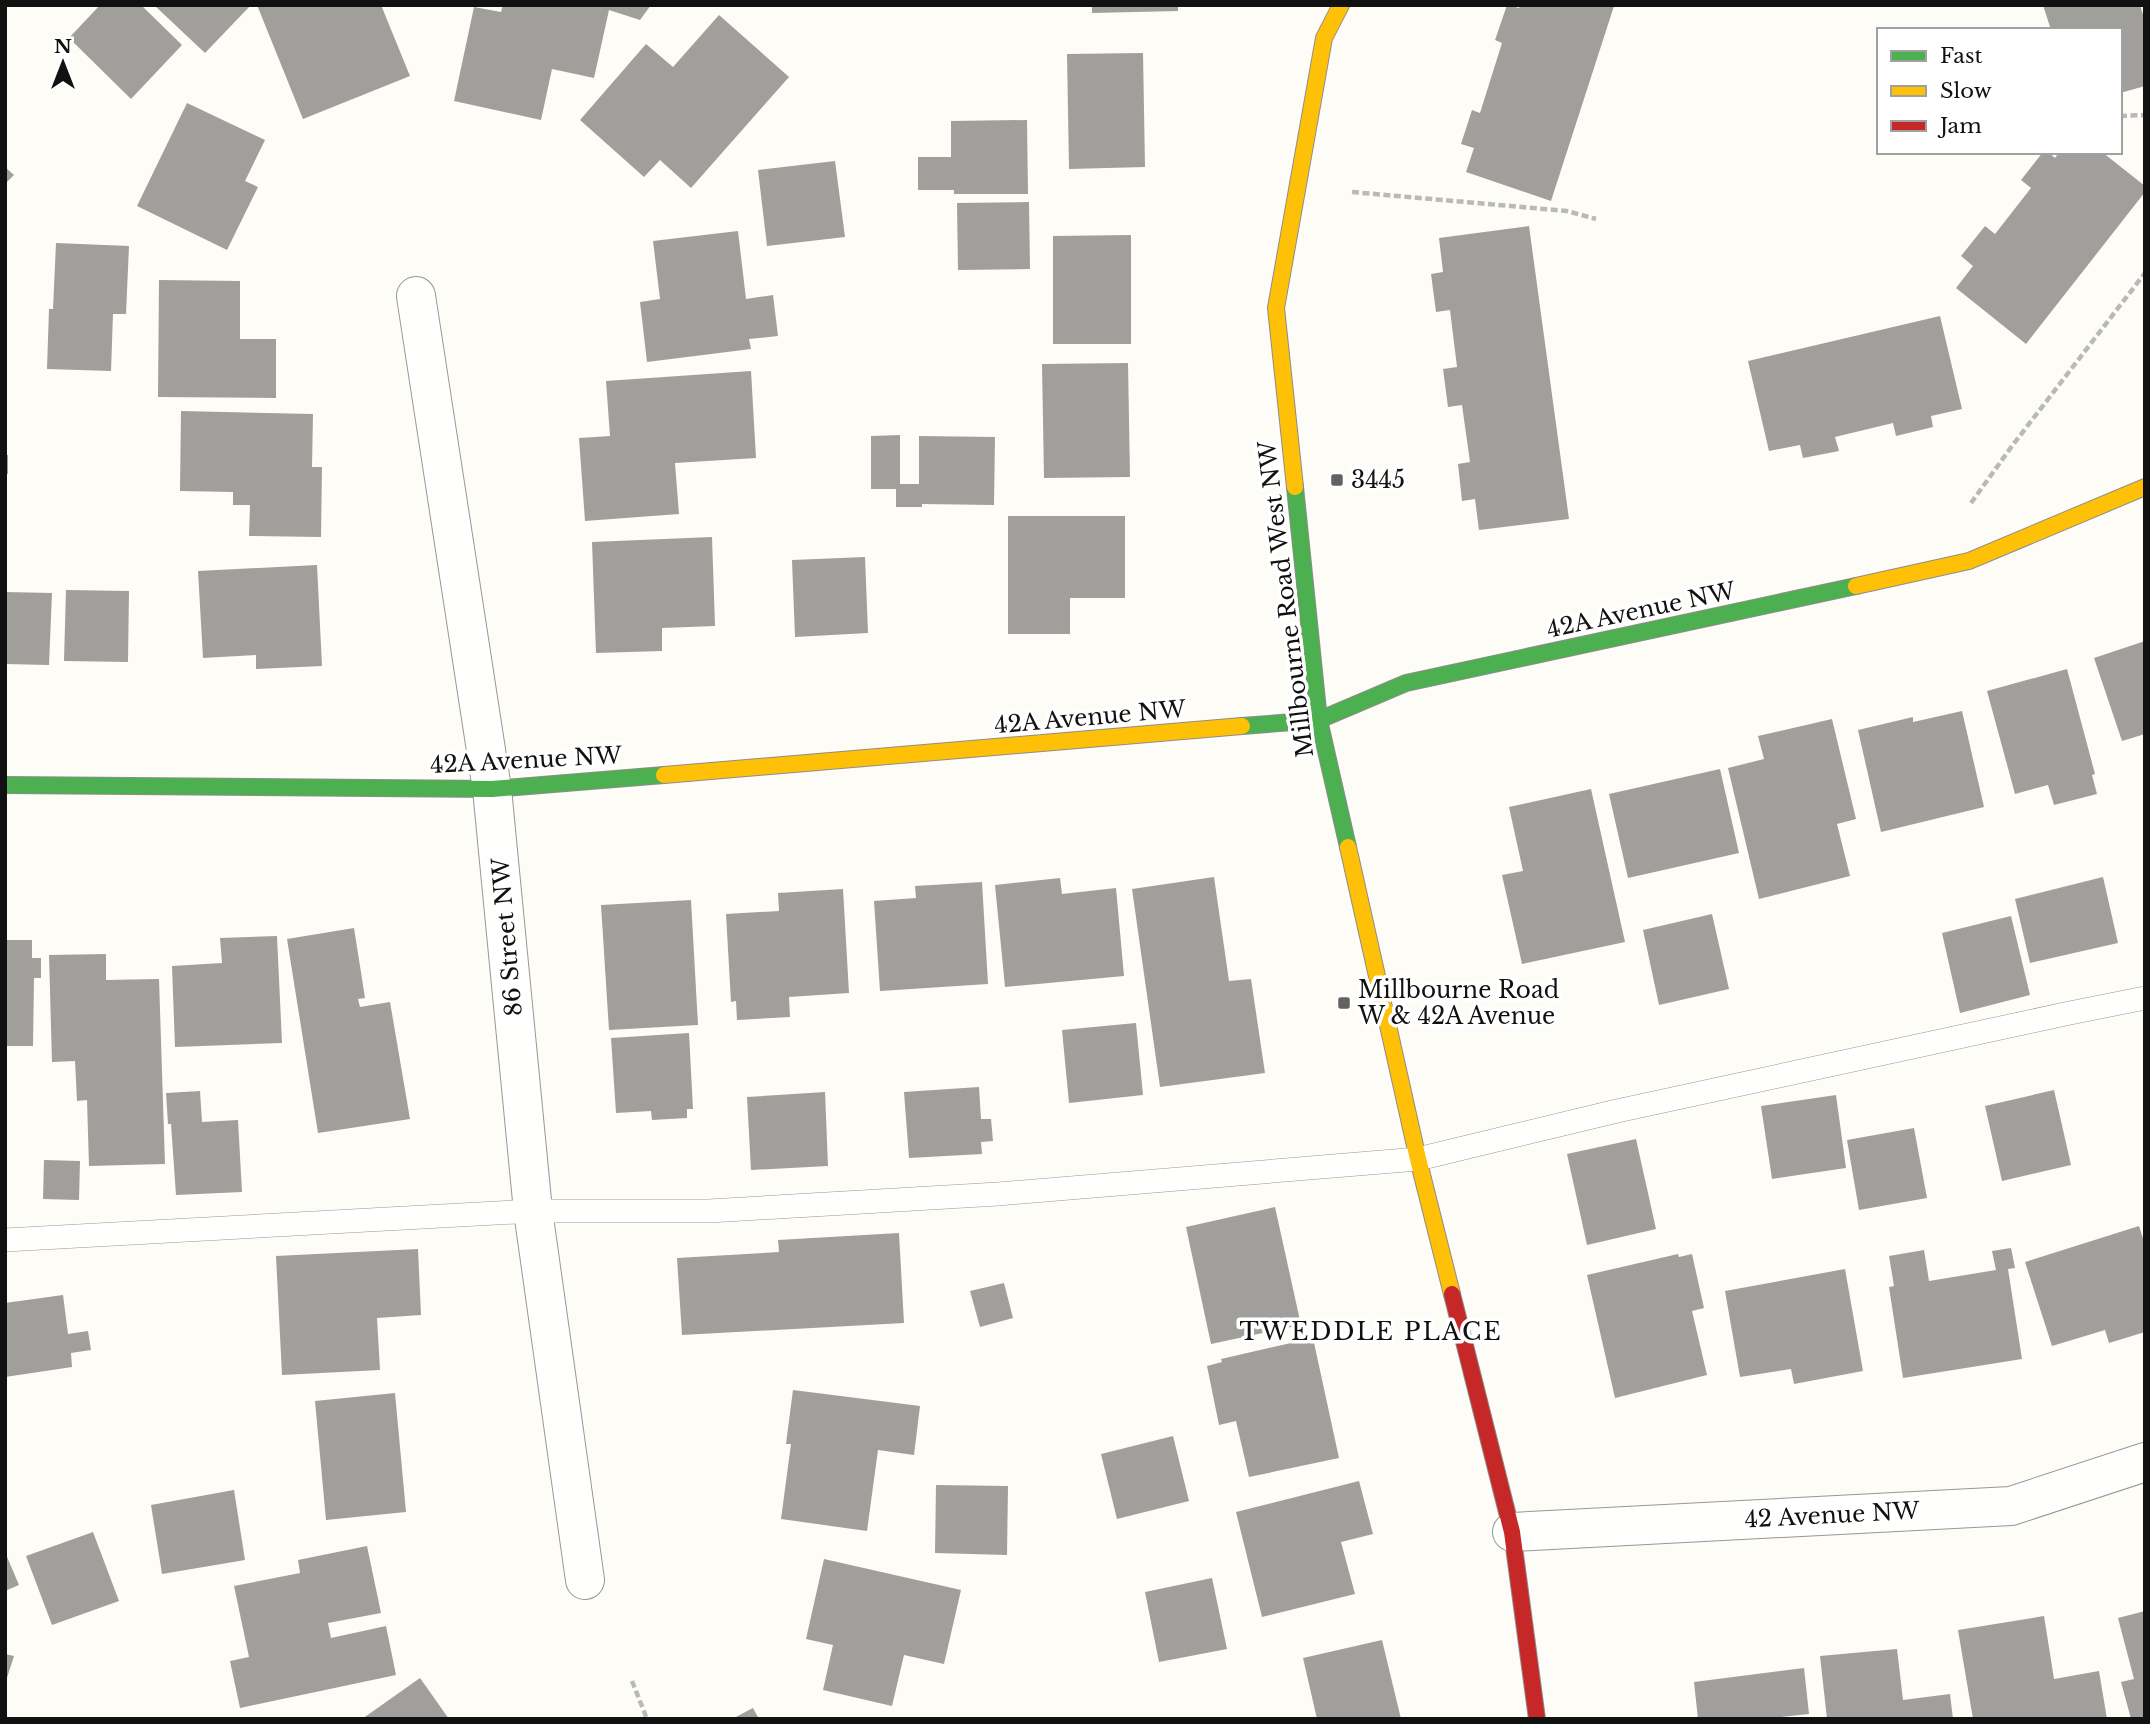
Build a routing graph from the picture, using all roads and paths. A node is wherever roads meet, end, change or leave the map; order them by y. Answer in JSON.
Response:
{"nodes":[{"id":1,"x":1341,"y":5,"type":"edge"},
{"id":2,"x":2145,"y":115,"type":"edge"},
{"id":3,"x":2122,"y":116,"type":"edge"},
{"id":4,"x":1352,"y":192,"type":"dead end"},
{"id":5,"x":1596,"y":219,"type":"dead end"},
{"id":6,"x":2145,"y":273,"type":"edge"},
{"id":7,"x":416,"y":296,"type":"dead end"},
{"id":8,"x":2145,"y":487,"type":"edge"},
{"id":9,"x":1969,"y":507,"type":"dead end"},
{"id":10,"x":1319,"y":720,"type":"junction"},
{"id":11,"x":5,"y":785,"type":"edge"},
{"id":12,"x":492,"y":789,"type":"junction"},
{"id":13,"x":2145,"y":998,"type":"edge"},
{"id":14,"x":1418,"y":1159,"type":"junction"},
{"id":15,"x":533,"y":1211,"type":"junction"},
{"id":16,"x":5,"y":1240,"type":"edge"},
{"id":17,"x":2145,"y":1462,"type":"edge"},
{"id":18,"x":1512,"y":1532,"type":"junction"},
{"id":19,"x":585,"y":1580,"type":"dead end"},
{"id":20,"x":632,"y":1681,"type":"dead end"},
{"id":21,"x":647,"y":1719,"type":"edge"},
{"id":22,"x":1537,"y":1719,"type":"edge"}],
"edges":[{"from":1,"to":10,"type":"street","name":"Millbourne Road West NW"},
{"from":2,"to":3,"type":"path"},
{"from":4,"to":5,"type":"path"},
{"from":6,"to":9,"type":"path"},
{"from":7,"to":12,"type":"street","name":"86 Street NW"},
{"from":8,"to":10,"type":"street","name":"42A Avenue NW"},
{"from":10,"to":12,"type":"street","name":"42A Avenue NW"},
{"from":10,"to":14,"type":"street","name":"Millbourne Road West NW"},
{"from":11,"to":12,"type":"street","name":"42A Avenue NW"},
{"from":12,"to":15,"type":"street","name":"86 Street NW"},
{"from":13,"to":14,"type":"lane"},
{"from":14,"to":15,"type":"lane"},
{"from":14,"to":18,"type":"street","name":"Millbourne Road West NW"},
{"from":15,"to":16,"type":"lane"},
{"from":15,"to":19,"type":"street","name":"86 Street NW"},
{"from":17,"to":18,"type":"street","name":"42 Avenue NW"},
{"from":18,"to":22,"type":"street","name":"Millbourne Road West NW"},
{"from":20,"to":21,"type":"path"}]}
